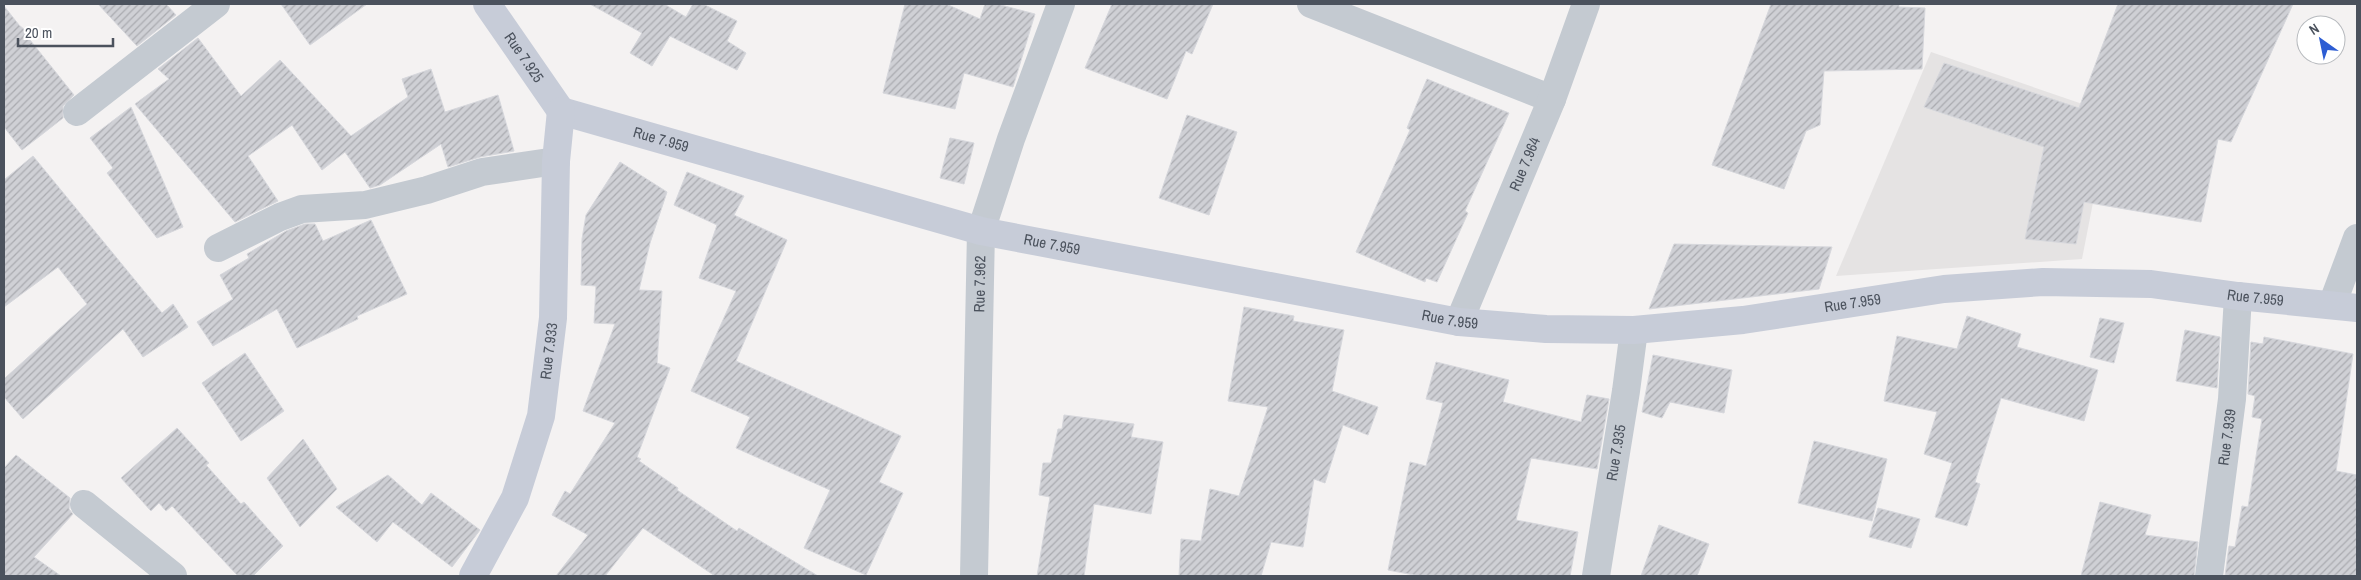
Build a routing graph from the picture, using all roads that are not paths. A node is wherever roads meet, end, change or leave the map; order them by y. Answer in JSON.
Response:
{"nodes":[{"id":1,"x":216,"y":4,"type":"edge"},
{"id":2,"x":488,"y":4,"type":"edge"},
{"id":3,"x":1061,"y":4,"type":"edge"},
{"id":4,"x":1311,"y":4,"type":"edge"},
{"id":5,"x":1586,"y":4,"type":"edge"},
{"id":6,"x":1552,"y":99,"type":"junction"},
{"id":7,"x":561,"y":111,"type":"junction"},
{"id":8,"x":77,"y":112,"type":"dead end"},
{"id":9,"x":556,"y":161,"type":"junction"},
{"id":10,"x":981,"y":230,"type":"junction"},
{"id":11,"x":2357,"y":238,"type":"edge"},
{"id":12,"x":218,"y":248,"type":"dead end"},
{"id":13,"x":2238,"y":296,"type":"junction"},
{"id":14,"x":2345,"y":307,"type":"edge"},
{"id":15,"x":1459,"y":322,"type":"junction"},
{"id":16,"x":1634,"y":330,"type":"junction"},
{"id":17,"x":84,"y":504,"type":"dead end"},
{"id":18,"x":173,"y":576,"type":"edge"},
{"id":19,"x":474,"y":576,"type":"edge"},
{"id":20,"x":974,"y":576,"type":"edge"},
{"id":21,"x":1596,"y":576,"type":"edge"},
{"id":22,"x":2209,"y":576,"type":"edge"}],
"edges":[{"from":1,"to":8,"type":"street"},
{"from":2,"to":7,"type":"street","name":"Rue 7.925"},
{"from":3,"to":10,"type":"street","name":"Rue 7.962"},
{"from":4,"to":6,"type":"street"},
{"from":5,"to":6,"type":"street","name":"Rue 7.964"},
{"from":6,"to":15,"type":"street","name":"Rue 7.964"},
{"from":7,"to":9,"type":"street","name":"Rue 7.933"},
{"from":7,"to":10,"type":"street","name":"Rue 7.959"},
{"from":9,"to":12,"type":"street"},
{"from":9,"to":19,"type":"street","name":"Rue 7.933"},
{"from":10,"to":15,"type":"street","name":"Rue 7.959"},
{"from":10,"to":20,"type":"street","name":"Rue 7.962"},
{"from":11,"to":14,"type":"street"},
{"from":13,"to":14,"type":"street","name":"Rue 7.959"},
{"from":13,"to":16,"type":"street","name":"Rue 7.959"},
{"from":13,"to":22,"type":"street","name":"Rue 7.939"},
{"from":15,"to":16,"type":"street","name":"Rue 7.959"},
{"from":16,"to":21,"type":"street","name":"Rue 7.935"},
{"from":17,"to":18,"type":"street"}]}
